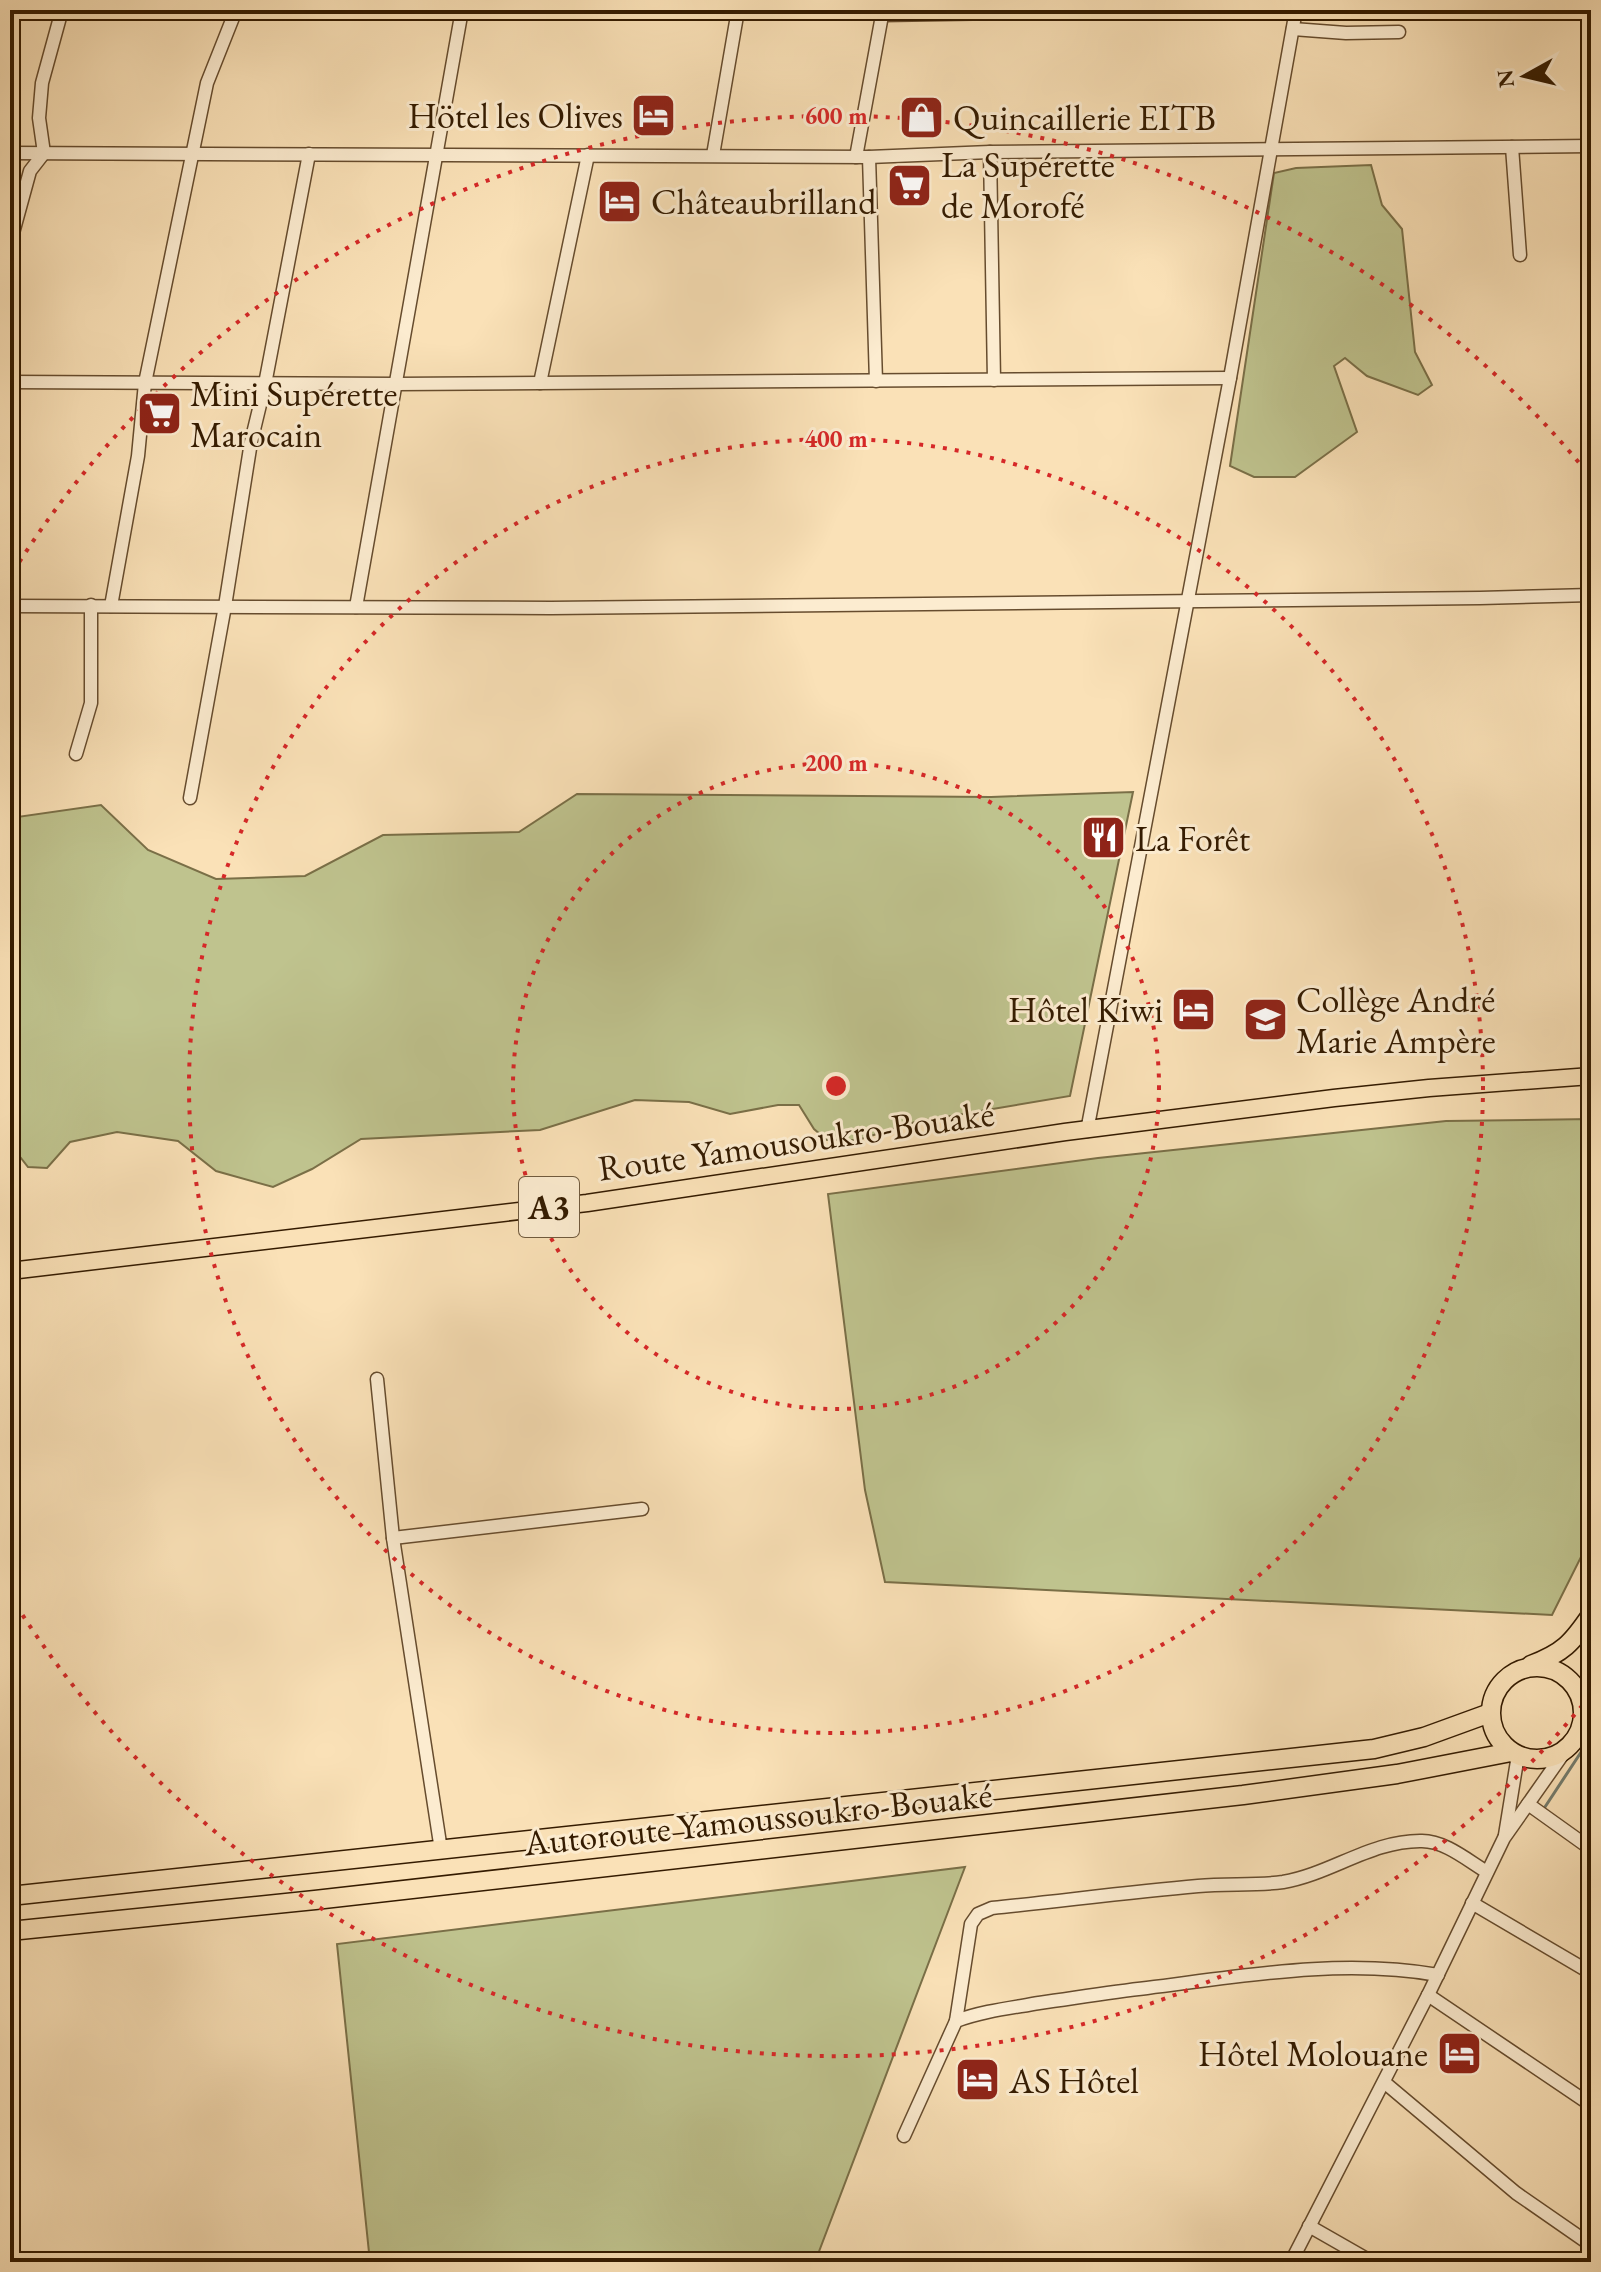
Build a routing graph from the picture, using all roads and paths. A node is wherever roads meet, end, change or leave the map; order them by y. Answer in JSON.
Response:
{"nodes":[{"id":1,"x":62,"y":10,"type":"edge"},
{"id":2,"x":236,"y":10,"type":"edge"},
{"id":3,"x":462,"y":10,"type":"edge"},
{"id":4,"x":703,"y":10,"type":"edge"},
{"id":5,"x":1296,"y":10,"type":"edge"},
{"id":6,"x":1020,"y":11,"type":"edge"},
{"id":7,"x":1113,"y":11,"type":"edge"},
{"id":8,"x":737,"y":12,"type":"edge"},
{"id":9,"x":882,"y":13,"type":"edge"},
{"id":10,"x":1293,"y":29,"type":"junction"},
{"id":11,"x":1399,"y":32,"type":"dead end"},
{"id":12,"x":1591,"y":146,"type":"edge"},
{"id":13,"x":1512,"y":147,"type":"junction"},
{"id":14,"x":1271,"y":149,"type":"junction"},
{"id":15,"x":990,"y":152,"type":"junction"},
{"id":16,"x":10,"y":153,"type":"edge"},
{"id":17,"x":44,"y":153,"type":"junction"},
{"id":18,"x":194,"y":154,"type":"junction"},
{"id":19,"x":309,"y":154,"type":"junction"},
{"id":20,"x":438,"y":155,"type":"junction"},
{"id":21,"x":588,"y":155,"type":"junction"},
{"id":22,"x":713,"y":155,"type":"junction"},
{"id":23,"x":862,"y":157,"type":"junction"},
{"id":24,"x":10,"y":244,"type":"edge"},
{"id":25,"x":1520,"y":255,"type":"dead end"},
{"id":26,"x":1230,"y":378,"type":"junction"},
{"id":27,"x":994,"y":380,"type":"junction"},
{"id":28,"x":876,"y":381,"type":"junction"},
{"id":29,"x":10,"y":382,"type":"edge"},
{"id":30,"x":145,"y":383,"type":"junction"},
{"id":31,"x":540,"y":383,"type":"junction"},
{"id":32,"x":265,"y":384,"type":"junction"},
{"id":33,"x":397,"y":384,"type":"junction"},
{"id":34,"x":1591,"y":595,"type":"edge"},
{"id":35,"x":1188,"y":601,"type":"junction"},
{"id":36,"x":91,"y":605,"type":"junction"},
{"id":37,"x":10,"y":606,"type":"edge"},
{"id":38,"x":111,"y":606,"type":"junction"},
{"id":39,"x":225,"y":606,"type":"junction"},
{"id":40,"x":356,"y":607,"type":"junction"},
{"id":41,"x":76,"y":754,"type":"dead end"},
{"id":42,"x":190,"y":798,"type":"dead end"},
{"id":43,"x":1591,"y":1076,"type":"edge"},
{"id":44,"x":1087,"y":1131,"type":"junction"},
{"id":45,"x":10,"y":1271,"type":"edge"},
{"id":46,"x":377,"y":1379,"type":"dead end"},
{"id":47,"x":642,"y":1509,"type":"dead end"},
{"id":48,"x":393,"y":1538,"type":"junction"},
{"id":49,"x":1591,"y":1615,"type":"edge"},
{"id":50,"x":1524,"y":1668,"type":"junction"},
{"id":51,"x":1591,"y":1691,"type":"edge"},
{"id":52,"x":1490,"y":1713,"type":"junction"},
{"id":53,"x":1583,"y":1713,"type":"junction"},
{"id":54,"x":1568,"y":1747,"type":"junction"},
{"id":55,"x":1515,"y":1754,"type":"junction"},
{"id":56,"x":1528,"y":1804,"type":"junction"},
{"id":57,"x":1504,"y":1838,"type":"junction"},
{"id":58,"x":1591,"y":1849,"type":"edge"},
{"id":59,"x":441,"y":1850,"type":"junction"},
{"id":60,"x":1487,"y":1872,"type":"junction"},
{"id":61,"x":10,"y":1896,"type":"edge"},
{"id":62,"x":1472,"y":1903,"type":"junction"},
{"id":63,"x":10,"y":1931,"type":"edge"},
{"id":64,"x":1591,"y":1973,"type":"edge"},
{"id":65,"x":1438,"y":1975,"type":"junction"},
{"id":66,"x":1428,"y":1995,"type":"junction"},
{"id":67,"x":956,"y":2021,"type":"junction"},
{"id":68,"x":1384,"y":2082,"type":"junction"},
{"id":69,"x":1591,"y":2105,"type":"edge"},
{"id":70,"x":904,"y":2136,"type":"dead end"},
{"id":71,"x":1309,"y":2226,"type":"junction"},
{"id":72,"x":1591,"y":2245,"type":"edge"},
{"id":73,"x":1291,"y":2262,"type":"edge"},
{"id":74,"x":1372,"y":2262,"type":"edge"}],
"edges":[{"from":1,"to":17,"type":"street"},
{"from":2,"to":18,"type":"street"},
{"from":3,"to":20,"type":"street"},
{"from":4,"to":8,"type":"street"},
{"from":5,"to":10,"type":"street"},
{"from":6,"to":7,"type":"street"},
{"from":6,"to":9,"type":"street"},
{"from":8,"to":22,"type":"street"},
{"from":9,"to":23,"type":"street"},
{"from":10,"to":11,"type":"street"},
{"from":10,"to":14,"type":"street"},
{"from":12,"to":13,"type":"street"},
{"from":13,"to":14,"type":"street"},
{"from":13,"to":25,"type":"street"},
{"from":14,"to":15,"type":"street"},
{"from":14,"to":26,"type":"street"},
{"from":15,"to":23,"type":"street"},
{"from":15,"to":27,"type":"street"},
{"from":16,"to":17,"type":"street"},
{"from":17,"to":18,"type":"street"},
{"from":17,"to":24,"type":"street"},
{"from":18,"to":19,"type":"street"},
{"from":18,"to":30,"type":"street"},
{"from":19,"to":20,"type":"street"},
{"from":19,"to":32,"type":"street"},
{"from":20,"to":21,"type":"street"},
{"from":20,"to":33,"type":"street"},
{"from":21,"to":22,"type":"street"},
{"from":21,"to":31,"type":"street"},
{"from":22,"to":23,"type":"street"},
{"from":23,"to":28,"type":"street"},
{"from":26,"to":27,"type":"street"},
{"from":26,"to":35,"type":"street"},
{"from":27,"to":28,"type":"street"},
{"from":28,"to":31,"type":"street"},
{"from":29,"to":30,"type":"street"},
{"from":30,"to":32,"type":"street"},
{"from":30,"to":38,"type":"street"},
{"from":31,"to":33,"type":"street"},
{"from":32,"to":33,"type":"street"},
{"from":32,"to":39,"type":"street"},
{"from":33,"to":40,"type":"street"},
{"from":34,"to":35,"type":"street"},
{"from":35,"to":40,"type":"street"},
{"from":35,"to":44,"type":"street"},
{"from":36,"to":37,"type":"street"},
{"from":36,"to":38,"type":"street"},
{"from":36,"to":41,"type":"street"},
{"from":38,"to":39,"type":"street"},
{"from":39,"to":40,"type":"street"},
{"from":39,"to":42,"type":"street"},
{"from":43,"to":44,"type":"main road","name":"Route Yamousoukro-Bouaké","number":"A3"},
{"from":44,"to":45,"type":"main road","name":"Route Yamousoukro-Bouaké","number":"A3"},
{"from":46,"to":48,"type":"street"},
{"from":47,"to":48,"type":"street"},
{"from":48,"to":59,"type":"street"},
{"from":49,"to":50,"type":"highway"},
{"from":50,"to":52,"type":"highway"},
{"from":50,"to":53,"type":"highway"},
{"from":51,"to":53,"type":"highway"},
{"from":52,"to":55,"type":"highway"},
{"from":52,"to":59,"type":"highway","name":"Autoroute Yamoussoukro-Bouaké"},
{"from":53,"to":54,"type":"highway"},
{"from":54,"to":55,"type":"highway"},
{"from":54,"to":56,"type":"street"},
{"from":55,"to":57,"type":"street"},
{"from":55,"to":63,"type":"highway","name":"Autoroute Yamoussoukro-Bouaké"},
{"from":56,"to":57,"type":"street"},
{"from":56,"to":58,"type":"street"},
{"from":57,"to":60,"type":"street"},
{"from":59,"to":61,"type":"highway","name":"Autoroute Yamoussoukro-Bouaké"},
{"from":60,"to":62,"type":"street"},
{"from":60,"to":67,"type":"street"},
{"from":62,"to":64,"type":"street"},
{"from":62,"to":65,"type":"street"},
{"from":65,"to":66,"type":"street"},
{"from":65,"to":67,"type":"street"},
{"from":66,"to":68,"type":"street"},
{"from":66,"to":69,"type":"street"},
{"from":67,"to":70,"type":"street"},
{"from":68,"to":71,"type":"street"},
{"from":68,"to":72,"type":"street"},
{"from":71,"to":73,"type":"street"},
{"from":71,"to":74,"type":"street"}]}
